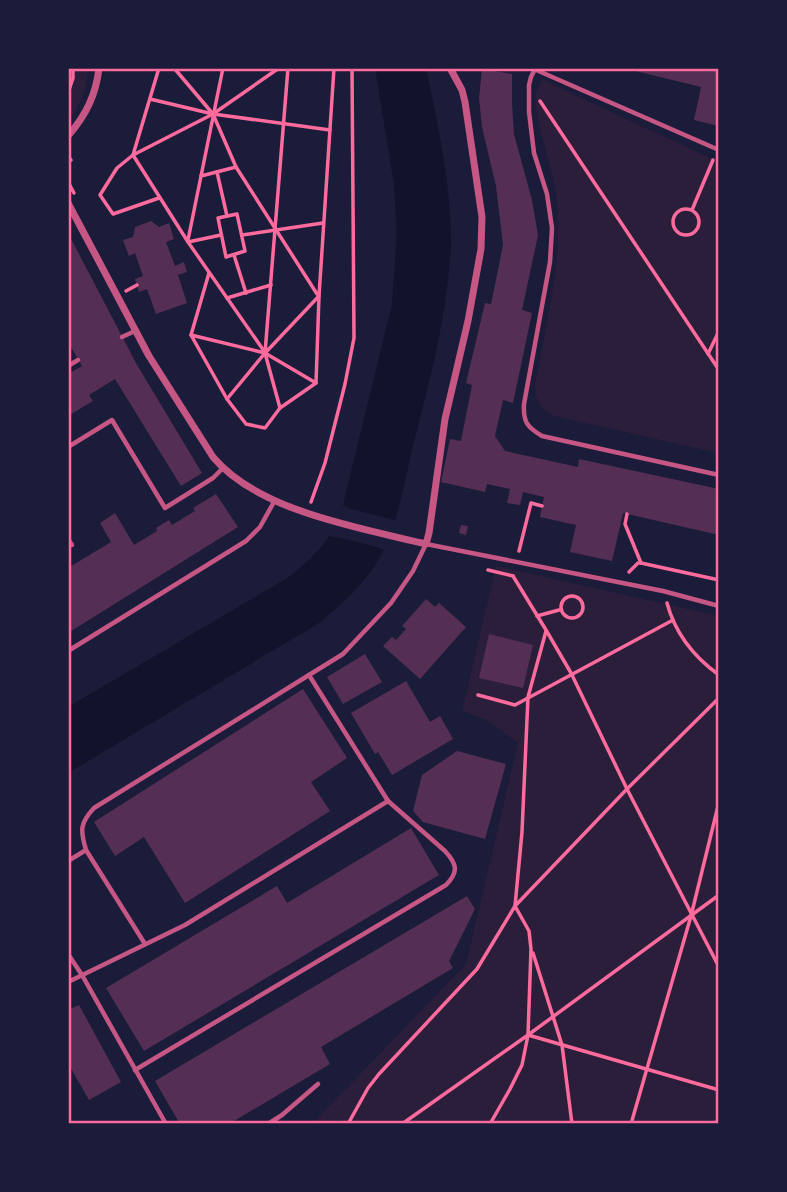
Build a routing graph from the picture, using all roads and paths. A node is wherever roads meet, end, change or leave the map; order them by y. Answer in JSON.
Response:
{"nodes":[{"id":1,"x":74,"y":68,"type":"edge"},
{"id":2,"x":99,"y":68,"type":"edge"},
{"id":3,"x":159,"y":68,"type":"edge"},
{"id":4,"x":174,"y":68,"type":"edge"},
{"id":5,"x":223,"y":68,"type":"edge"},
{"id":6,"x":279,"y":68,"type":"edge"},
{"id":7,"x":288,"y":68,"type":"edge"},
{"id":8,"x":334,"y":68,"type":"edge"},
{"id":9,"x":352,"y":68,"type":"edge"},
{"id":10,"x":450,"y":68,"type":"edge"},
{"id":11,"x":534,"y":69,"type":"edge"},
{"id":12,"x":529,"y":85,"type":"junction"},
{"id":13,"x":68,"y":93,"type":"edge"},
{"id":14,"x":150,"y":99,"type":"junction"},
{"id":15,"x":213,"y":114,"type":"junction"},
{"id":16,"x":284,"y":123,"type":"junction"},
{"id":17,"x":330,"y":130,"type":"junction"},
{"id":18,"x":68,"y":136,"type":"edge"},
{"id":19,"x":718,"y":150,"type":"edge"},
{"id":20,"x":132,"y":155,"type":"junction"},
{"id":21,"x":236,"y":167,"type":"junction"},
{"id":22,"x":218,"y":172,"type":"junction"},
{"id":23,"x":201,"y":176,"type":"junction"},
{"id":24,"x":159,"y":198,"type":"junction"},
{"id":25,"x":68,"y":203,"type":"edge"},
{"id":26,"x":692,"y":210,"type":"junction"},
{"id":27,"x":227,"y":216,"type":"junction"},
{"id":28,"x":324,"y":223,"type":"junction"},
{"id":29,"x":275,"y":230,"type":"junction"},
{"id":30,"x":242,"y":234,"type":"junction"},
{"id":31,"x":221,"y":235,"type":"junction"},
{"id":32,"x":188,"y":242,"type":"junction"},
{"id":33,"x":234,"y":255,"type":"junction"},
{"id":34,"x":209,"y":272,"type":"junction"},
{"id":35,"x":137,"y":285,"type":"dead end"},
{"id":36,"x":271,"y":285,"type":"junction"},
{"id":37,"x":124,"y":292,"type":"dead end"},
{"id":38,"x":246,"y":293,"type":"junction"},
{"id":39,"x":319,"y":296,"type":"junction"},
{"id":40,"x":227,"y":298,"type":"junction"},
{"id":41,"x":136,"y":331,"type":"junction"},
{"id":42,"x":719,"y":331,"type":"edge"},
{"id":43,"x":191,"y":335,"type":"junction"},
{"id":44,"x":122,"y":337,"type":"dead end"},
{"id":45,"x":265,"y":353,"type":"junction"},
{"id":46,"x":708,"y":354,"type":"junction"},
{"id":47,"x":78,"y":360,"type":"dead end"},
{"id":48,"x":68,"y":366,"type":"edge"},
{"id":49,"x":719,"y":370,"type":"edge"},
{"id":50,"x":316,"y":383,"type":"junction"},
{"id":51,"x":227,"y":399,"type":"junction"},
{"id":52,"x":280,"y":408,"type":"junction"},
{"id":53,"x":68,"y":447,"type":"edge"},
{"id":54,"x":222,"y":468,"type":"junction"},
{"id":55,"x":719,"y":475,"type":"edge"},
{"id":56,"x":275,"y":500,"type":"junction"},
{"id":57,"x":311,"y":502,"type":"dead end"},
{"id":58,"x":542,"y":506,"type":"dead end"},
{"id":59,"x":627,"y":514,"type":"dead end"},
{"id":60,"x":68,"y":539,"type":"edge"},
{"id":61,"x":426,"y":544,"type":"junction"},
{"id":62,"x":72,"y":545,"type":"dead end"},
{"id":63,"x":641,"y":562,"type":"dead end"},
{"id":64,"x":516,"y":563,"type":"junction"},
{"id":65,"x":663,"y":591,"type":"junction"},
{"id":66,"x":719,"y":606,"type":"edge"},
{"id":67,"x":560,"y":610,"type":"junction"},
{"id":68,"x":537,"y":615,"type":"junction"},
{"id":69,"x":673,"y":620,"type":"junction"},
{"id":70,"x":547,"y":630,"type":"junction"},
{"id":71,"x":68,"y":650,"type":"edge"},
{"id":72,"x":571,"y":674,"type":"junction"},
{"id":73,"x":309,"y":675,"type":"junction"},
{"id":74,"x":719,"y":675,"type":"edge"},
{"id":75,"x":478,"y":695,"type":"dead end"},
{"id":76,"x":528,"y":697,"type":"junction"},
{"id":77,"x":719,"y":698,"type":"edge"},
{"id":78,"x":627,"y":789,"type":"junction"},
{"id":79,"x":388,"y":801,"type":"junction"},
{"id":80,"x":719,"y":802,"type":"edge"},
{"id":81,"x":86,"y":850,"type":"junction"},
{"id":82,"x":68,"y":861,"type":"edge"},
{"id":83,"x":719,"y":895,"type":"edge"},
{"id":84,"x":515,"y":905,"type":"junction"},
{"id":85,"x":691,"y":916,"type":"junction"},
{"id":86,"x":145,"y":944,"type":"junction"},
{"id":87,"x":531,"y":949,"type":"junction"},
{"id":88,"x":68,"y":954,"type":"edge"},
{"id":89,"x":719,"y":967,"type":"edge"},
{"id":90,"x":82,"y":975,"type":"junction"},
{"id":91,"x":68,"y":982,"type":"edge"},
{"id":92,"x":554,"y":1016,"type":"junction"},
{"id":93,"x":528,"y":1035,"type":"junction"},
{"id":94,"x":562,"y":1045,"type":"junction"},
{"id":95,"x":646,"y":1069,"type":"junction"},
{"id":96,"x":135,"y":1070,"type":"junction"},
{"id":97,"x":318,"y":1084,"type":"dead end"},
{"id":98,"x":719,"y":1090,"type":"edge"},
{"id":99,"x":719,"y":1119,"type":"edge"},
{"id":100,"x":166,"y":1124,"type":"edge"},
{"id":101,"x":268,"y":1124,"type":"edge"},
{"id":102,"x":348,"y":1124,"type":"edge"},
{"id":103,"x":402,"y":1124,"type":"edge"},
{"id":104,"x":489,"y":1124,"type":"edge"},
{"id":105,"x":572,"y":1124,"type":"edge"},
{"id":106,"x":631,"y":1124,"type":"edge"},
{"id":107,"x":715,"y":1124,"type":"edge"}],
"edges":[{"from":1,"to":13,"type":"path"},
{"from":2,"to":18,"type":"street"},
{"from":3,"to":14,"type":"path"},
{"from":4,"to":15,"type":"path"},
{"from":5,"to":15,"type":"path"},
{"from":6,"to":15,"type":"path"},
{"from":7,"to":16,"type":"path"},
{"from":8,"to":17,"type":"path"},
{"from":9,"to":57,"type":"path"},
{"from":10,"to":61,"type":"street"},
{"from":11,"to":12,"type":"lane"},
{"from":11,"to":19,"type":"lane"},
{"from":12,"to":46,"type":"path"},
{"from":12,"to":55,"type":"lane"},
{"from":14,"to":15,"type":"path"},
{"from":14,"to":20,"type":"path"},
{"from":15,"to":16,"type":"path"},
{"from":15,"to":20,"type":"path"},
{"from":15,"to":21,"type":"path"},
{"from":15,"to":23,"type":"path"},
{"from":16,"to":17,"type":"path"},
{"from":16,"to":29,"type":"path"},
{"from":17,"to":28,"type":"path"},
{"from":19,"to":26,"type":"path"},
{"from":20,"to":24,"type":"path"},
{"from":20,"to":24,"type":"path"},
{"from":21,"to":22,"type":"path"},
{"from":21,"to":29,"type":"path"},
{"from":22,"to":23,"type":"path"},
{"from":22,"to":27,"type":"path"},
{"from":23,"to":32,"type":"path"},
{"from":24,"to":32,"type":"path"},
{"from":25,"to":41,"type":"street"},
{"from":26,"to":26,"type":"path"},
{"from":27,"to":30,"type":"path"},
{"from":27,"to":31,"type":"path"},
{"from":28,"to":29,"type":"path"},
{"from":28,"to":39,"type":"path"},
{"from":29,"to":30,"type":"path"},
{"from":29,"to":36,"type":"path"},
{"from":29,"to":39,"type":"path"},
{"from":30,"to":33,"type":"path"},
{"from":31,"to":32,"type":"path"},
{"from":31,"to":33,"type":"path"},
{"from":32,"to":34,"type":"path"},
{"from":33,"to":38,"type":"path"},
{"from":34,"to":40,"type":"path"},
{"from":34,"to":43,"type":"path"},
{"from":35,"to":37,"type":"path"},
{"from":36,"to":38,"type":"path"},
{"from":36,"to":45,"type":"path"},
{"from":38,"to":40,"type":"path"},
{"from":39,"to":45,"type":"path"},
{"from":39,"to":50,"type":"path"},
{"from":40,"to":45,"type":"path"},
{"from":41,"to":44,"type":"lane"},
{"from":41,"to":54,"type":"street"},
{"from":42,"to":46,"type":"path"},
{"from":43,"to":45,"type":"path"},
{"from":43,"to":51,"type":"path"},
{"from":45,"to":50,"type":"path"},
{"from":45,"to":51,"type":"path"},
{"from":45,"to":52,"type":"path"},
{"from":46,"to":49,"type":"path"},
{"from":47,"to":48,"type":"lane"},
{"from":50,"to":52,"type":"path"},
{"from":51,"to":52,"type":"path"},
{"from":53,"to":54,"type":"lane"},
{"from":54,"to":56,"type":"street"},
{"from":56,"to":61,"type":"street"},
{"from":56,"to":71,"type":"lane"},
{"from":58,"to":64,"type":"path"},
{"from":59,"to":63,"type":"path"},
{"from":60,"to":62,"type":"lane"},
{"from":61,"to":64,"type":"lane"},
{"from":61,"to":73,"type":"lane"},
{"from":64,"to":65,"type":"lane"},
{"from":64,"to":68,"type":"path"},
{"from":65,"to":66,"type":"lane"},
{"from":65,"to":69,"type":"path"},
{"from":67,"to":67,"type":"path"},
{"from":67,"to":68,"type":"path"},
{"from":68,"to":70,"type":"path"},
{"from":69,"to":72,"type":"path"},
{"from":69,"to":74,"type":"path"},
{"from":70,"to":72,"type":"path"},
{"from":70,"to":76,"type":"path"},
{"from":72,"to":76,"type":"path"},
{"from":72,"to":78,"type":"path"},
{"from":73,"to":79,"type":"lane"},
{"from":73,"to":81,"type":"lane"},
{"from":75,"to":76,"type":"path"},
{"from":76,"to":84,"type":"path"},
{"from":77,"to":78,"type":"path"},
{"from":78,"to":84,"type":"path"},
{"from":78,"to":85,"type":"path"},
{"from":79,"to":86,"type":"lane"},
{"from":79,"to":96,"type":"lane"},
{"from":80,"to":85,"type":"path"},
{"from":81,"to":82,"type":"lane"},
{"from":81,"to":86,"type":"lane"},
{"from":83,"to":85,"type":"path"},
{"from":84,"to":87,"type":"path"},
{"from":84,"to":102,"type":"path"},
{"from":85,"to":89,"type":"path"},
{"from":85,"to":92,"type":"path"},
{"from":85,"to":95,"type":"path"},
{"from":86,"to":90,"type":"lane"},
{"from":87,"to":92,"type":"path"},
{"from":87,"to":93,"type":"path"},
{"from":88,"to":90,"type":"lane"},
{"from":90,"to":91,"type":"lane"},
{"from":90,"to":96,"type":"lane"},
{"from":92,"to":93,"type":"path"},
{"from":92,"to":94,"type":"path"},
{"from":93,"to":94,"type":"path"},
{"from":93,"to":103,"type":"path"},
{"from":93,"to":104,"type":"path"},
{"from":94,"to":95,"type":"path"},
{"from":94,"to":105,"type":"path"},
{"from":95,"to":98,"type":"path"},
{"from":95,"to":106,"type":"path"},
{"from":96,"to":100,"type":"lane"},
{"from":97,"to":101,"type":"lane"},
{"from":99,"to":107,"type":"path"}]}
